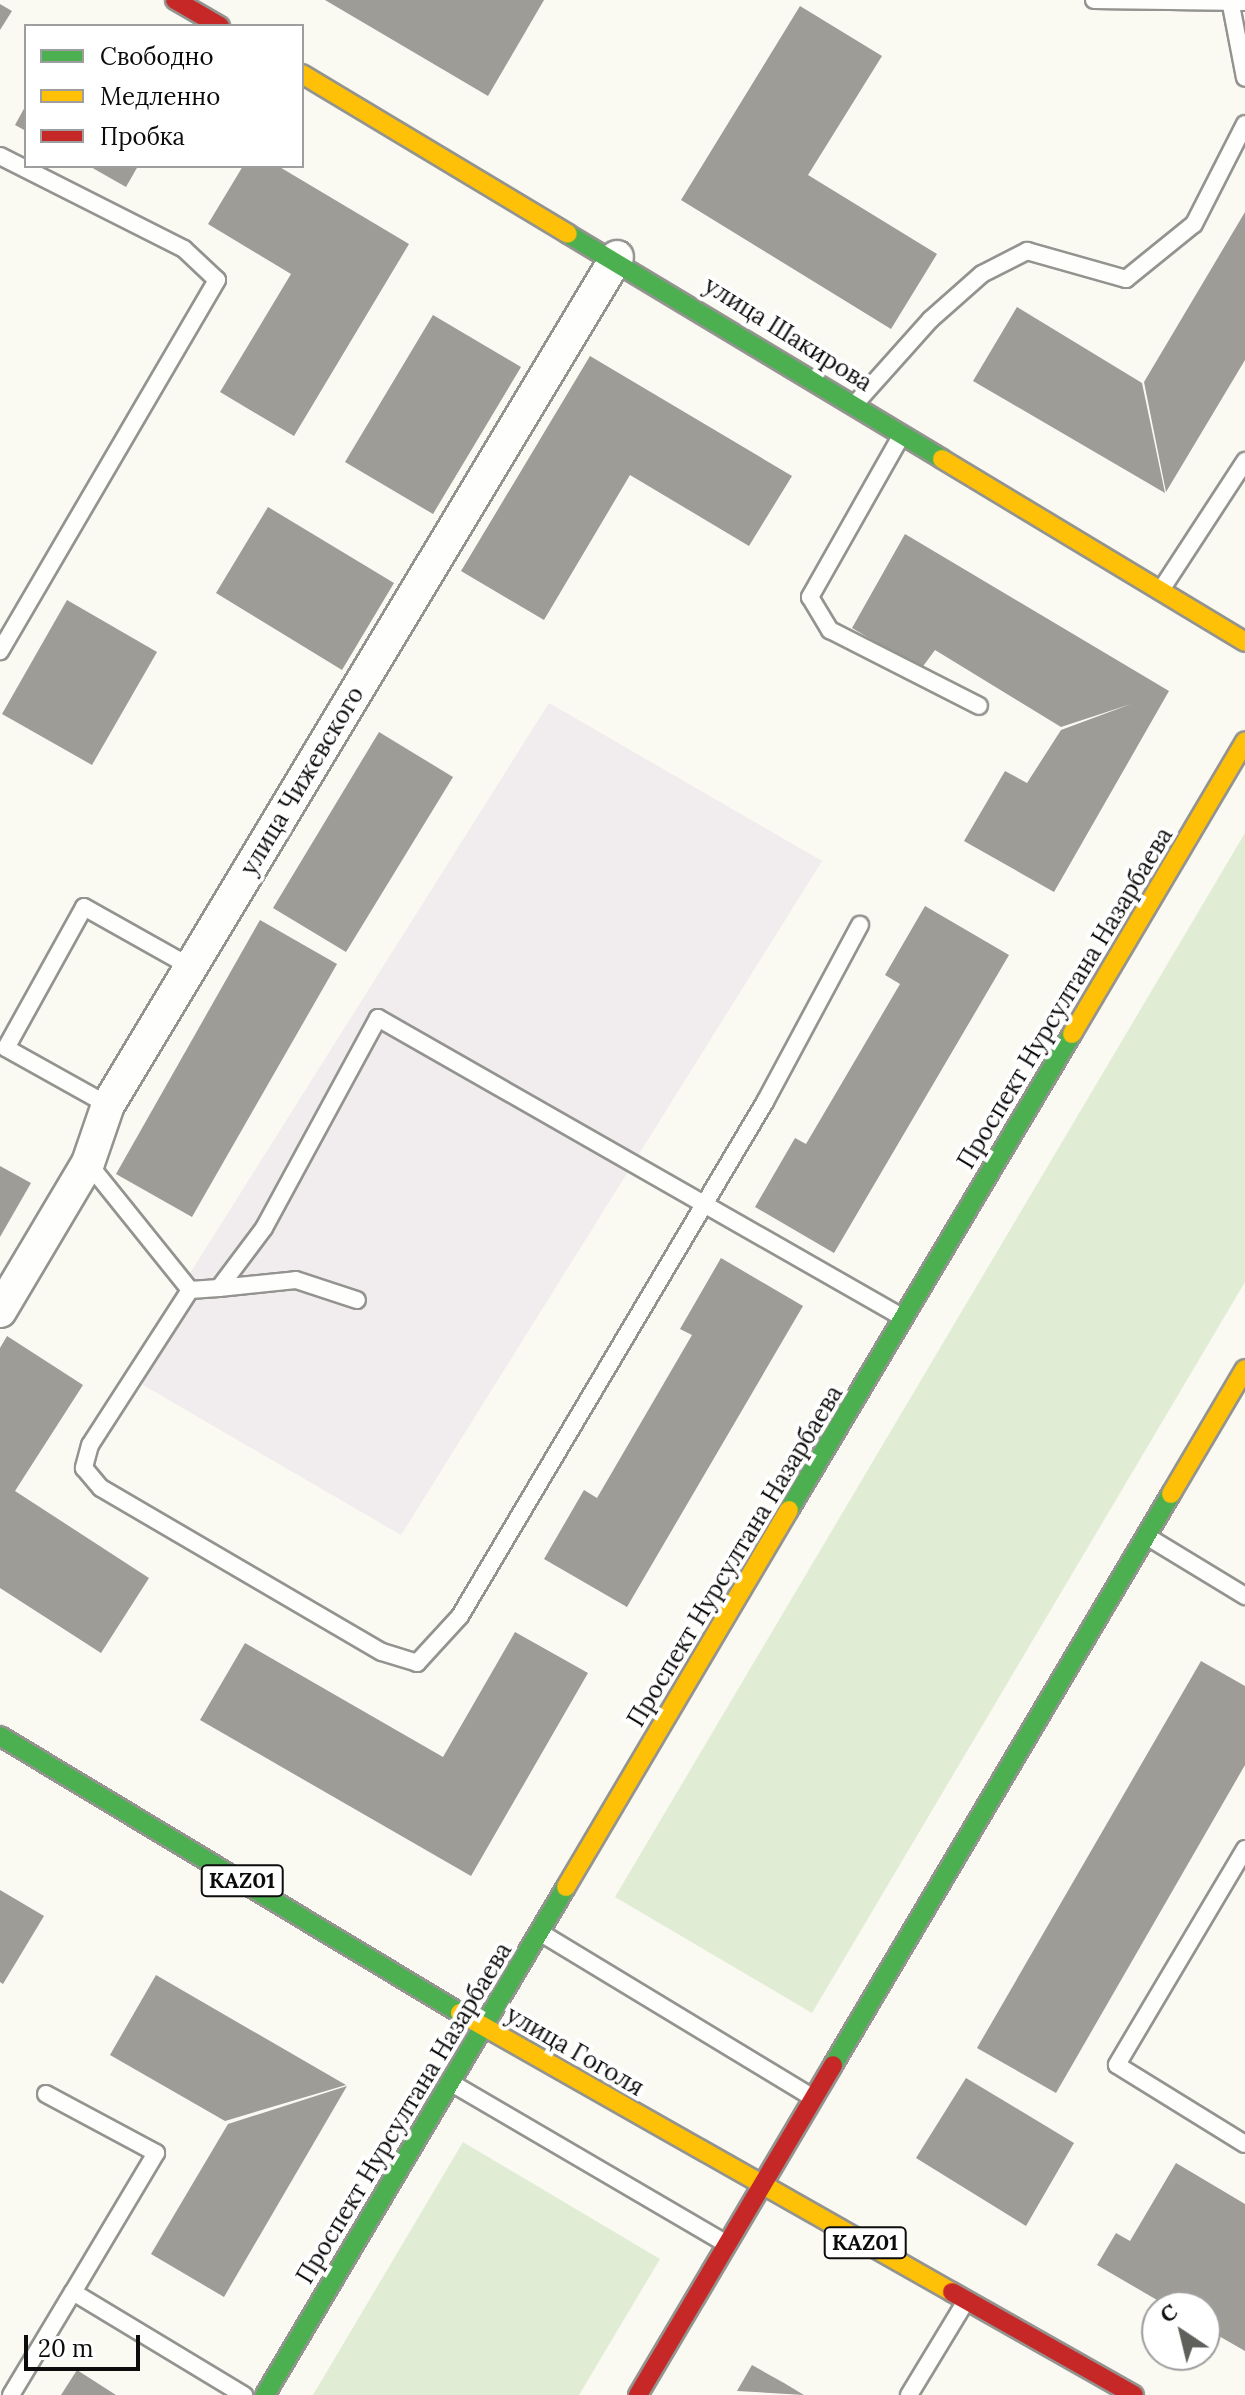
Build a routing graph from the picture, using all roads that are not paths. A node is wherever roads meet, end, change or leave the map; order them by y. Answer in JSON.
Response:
{"nodes":[{"id":1,"x":175,"y":0,"type":"edge"},
{"id":2,"x":1094,"y":0,"type":"edge"},
{"id":3,"x":1238,"y":4,"type":"edge"},
{"id":4,"x":217,"y":24,"type":"edge"},
{"id":5,"x":304,"y":75,"type":"edge"},
{"id":6,"x":1245,"y":78,"type":"edge"},
{"id":7,"x":1245,"y":124,"type":"edge"},
{"id":8,"x":0,"y":156,"type":"edge"},
{"id":9,"x":617,"y":257,"type":"junction"},
{"id":10,"x":855,"y":404,"type":"junction"},
{"id":11,"x":903,"y":433,"type":"junction"},
{"id":12,"x":1245,"y":461,"type":"edge"},
{"id":13,"x":1160,"y":591,"type":"junction"},
{"id":14,"x":1245,"y":642,"type":"edge"},
{"id":15,"x":0,"y":651,"type":"edge"},
{"id":16,"x":979,"y":706,"type":"dead end"},
{"id":17,"x":1245,"y":741,"type":"edge"},
{"id":18,"x":860,"y":925,"type":"dead end"},
{"id":19,"x":191,"y":967,"type":"junction"},
{"id":20,"x":108,"y":1105,"type":"junction"},
{"id":21,"x":88,"y":1163,"type":"junction"},
{"id":22,"x":702,"y":1206,"type":"junction"},
{"id":23,"x":219,"y":1288,"type":"junction"},
{"id":24,"x":190,"y":1290,"type":"junction"},
{"id":25,"x":357,"y":1300,"type":"dead end"},
{"id":26,"x":0,"y":1311,"type":"edge"},
{"id":27,"x":904,"y":1317,"type":"junction"},
{"id":28,"x":1245,"y":1369,"type":"edge"},
{"id":29,"x":1147,"y":1536,"type":"junction"},
{"id":30,"x":1245,"y":1596,"type":"edge"},
{"id":31,"x":0,"y":1736,"type":"edge"},
{"id":32,"x":1245,"y":1849,"type":"edge"},
{"id":33,"x":540,"y":1932,"type":"junction"},
{"id":34,"x":483,"y":2027,"type":"junction"},
{"id":35,"x":450,"y":2082,"type":"junction"},
{"id":36,"x":46,"y":2094,"type":"dead end"},
{"id":37,"x":814,"y":2099,"type":"junction"},
{"id":38,"x":1245,"y":2144,"type":"edge"},
{"id":39,"x":763,"y":2186,"type":"junction"},
{"id":40,"x":728,"y":2245,"type":"junction"},
{"id":41,"x":73,"y":2292,"type":"junction"},
{"id":42,"x":966,"y":2301,"type":"junction"},
{"id":43,"x":11,"y":2395,"type":"edge"},
{"id":44,"x":244,"y":2395,"type":"edge"},
{"id":45,"x":265,"y":2395,"type":"edge"},
{"id":46,"x":638,"y":2395,"type":"edge"},
{"id":47,"x":909,"y":2395,"type":"edge"},
{"id":48,"x":1134,"y":2395,"type":"edge"}],
"edges":[{"from":1,"to":4,"type":"main road"},
{"from":2,"to":3,"type":"lane"},
{"from":3,"to":6,"type":"lane"},
{"from":5,"to":9,"type":"main road","name":"улица Шакирова"},
{"from":7,"to":10,"type":"lane"},
{"from":8,"to":15,"type":"lane"},
{"from":9,"to":10,"type":"main road","name":"улица Шакирова"},
{"from":9,"to":19,"type":"street","name":"улица Чижевского"},
{"from":10,"to":11,"type":"main road","name":"улица Шакирова"},
{"from":11,"to":13,"type":"main road","name":"улица Шакирова"},
{"from":11,"to":16,"type":"lane"},
{"from":12,"to":13,"type":"lane"},
{"from":13,"to":14,"type":"main road","name":"улица Шакирова"},
{"from":17,"to":27,"type":"main road","name":"Проспект Нурсултана Назарбаева"},
{"from":18,"to":22,"type":"lane"},
{"from":19,"to":20,"type":"street","name":"улица Чижевского"},
{"from":19,"to":20,"type":"lane"},
{"from":20,"to":21,"type":"street","name":"улица Чижевского"},
{"from":21,"to":24,"type":"lane"},
{"from":21,"to":26,"type":"street","name":"улица Чижевского"},
{"from":22,"to":23,"type":"lane"},
{"from":22,"to":24,"type":"lane"},
{"from":22,"to":27,"type":"lane"},
{"from":23,"to":24,"type":"lane"},
{"from":23,"to":25,"type":"lane"},
{"from":27,"to":33,"type":"main road","name":"Проспект Нурсултана Назарбаева"},
{"from":28,"to":29,"type":"main road"},
{"from":29,"to":30,"type":"lane"},
{"from":29,"to":37,"type":"main road"},
{"from":31,"to":34,"type":"main road","name":"улица Гоголя","number":"KАZ01"},
{"from":32,"to":38,"type":"lane"},
{"from":33,"to":34,"type":"main road","name":"Проспект Нурсултана Назарбаева"},
{"from":33,"to":37,"type":"lane"},
{"from":34,"to":35,"type":"main road","name":"Проспект Нурсултана Назарбаева"},
{"from":34,"to":39,"type":"main road","name":"улица Гоголя","number":"KАZ01"},
{"from":35,"to":40,"type":"lane"},
{"from":35,"to":45,"type":"main road","name":"Проспект Нурсултана Назарбаева"},
{"from":36,"to":41,"type":"lane"},
{"from":37,"to":39,"type":"main road"},
{"from":39,"to":40,"type":"main road"},
{"from":39,"to":42,"type":"main road","name":"улица Гоголя","number":"KАZ01"},
{"from":40,"to":46,"type":"main road"},
{"from":41,"to":43,"type":"lane"},
{"from":41,"to":44,"type":"lane"},
{"from":42,"to":47,"type":"lane"},
{"from":42,"to":48,"type":"main road","name":"улица Гоголя","number":"KАZ01"}]}
